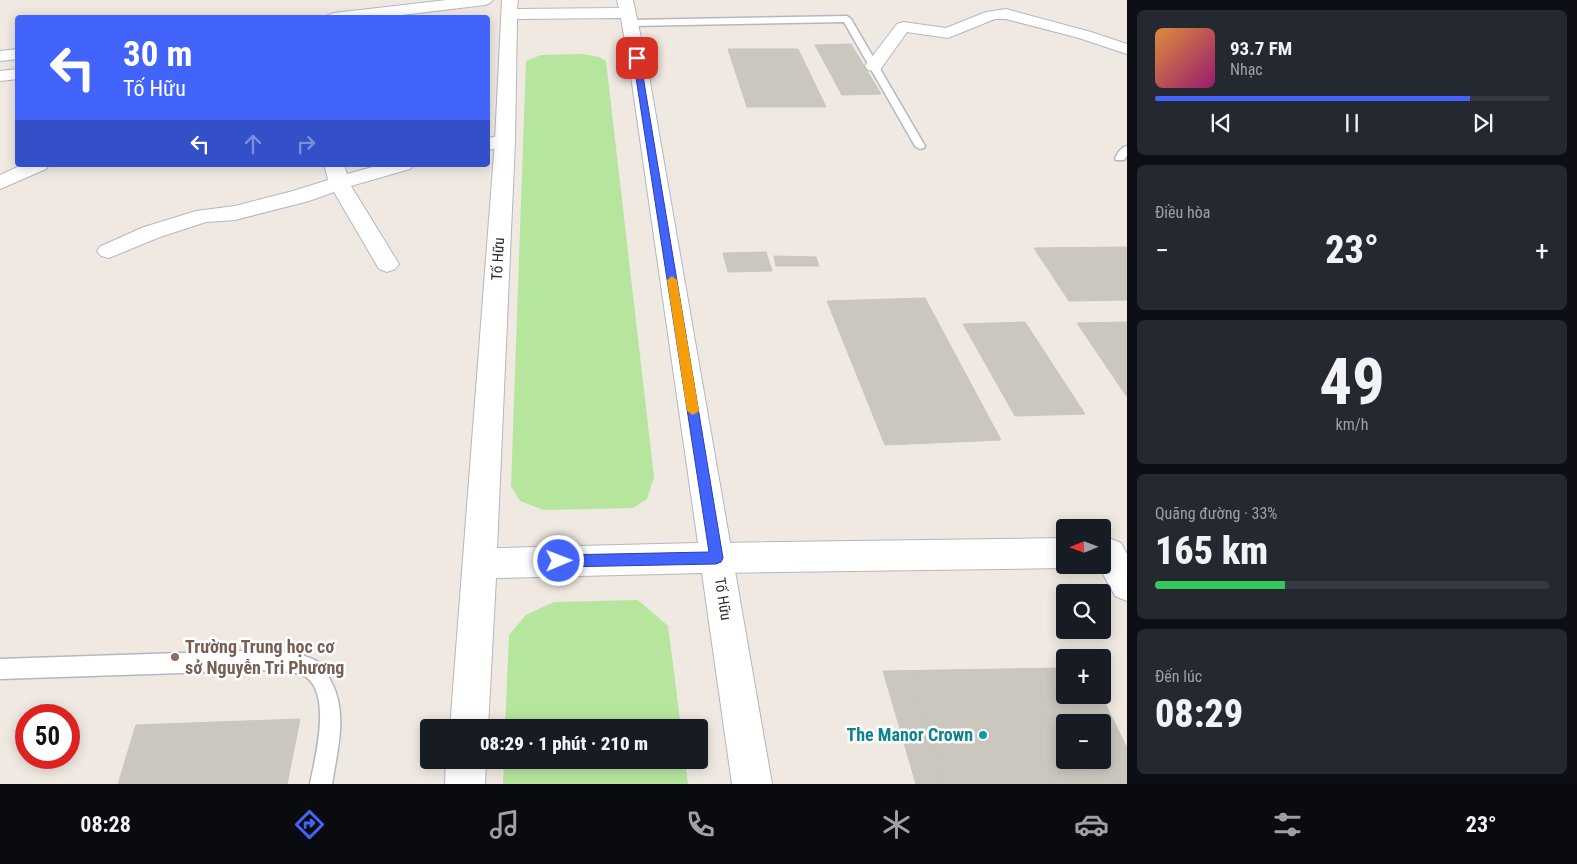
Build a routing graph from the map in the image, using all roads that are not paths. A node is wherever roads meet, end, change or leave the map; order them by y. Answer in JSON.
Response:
{"nodes":[{"id":1,"x":485,"y":0,"type":"edge"},
{"id":2,"x":503,"y":10,"type":"edge"},
{"id":3,"x":628,"y":12,"type":"edge"},
{"id":4,"x":359,"y":15,"type":"edge"},
{"id":5,"x":1127,"y":49,"type":"edge"},
{"id":6,"x":15,"y":54,"type":"edge"},
{"id":7,"x":0,"y":56,"type":"edge"},
{"id":8,"x":874,"y":66,"type":"junction"},
{"id":9,"x":15,"y":74,"type":"edge"},
{"id":10,"x":0,"y":76,"type":"edge"},
{"id":11,"x":496,"y":142,"type":"edge"},
{"id":12,"x":920,"y":146,"type":"dead end"},
{"id":13,"x":1127,"y":149,"type":"edge"},
{"id":14,"x":1120,"y":158,"type":"dead end"},
{"id":15,"x":35,"y":167,"type":"edge"},
{"id":16,"x":388,"y":167,"type":"edge"},
{"id":17,"x":336,"y":174,"type":"edge"},
{"id":18,"x":0,"y":183,"type":"edge"},
{"id":19,"x":109,"y":251,"type":"dead end"},
{"id":20,"x":387,"y":264,"type":"dead end"},
{"id":21,"x":1056,"y":553,"type":"edge"},
{"id":22,"x":1113,"y":553,"type":"edge"},
{"id":23,"x":716,"y":558,"type":"junction"},
{"id":24,"x":480,"y":563,"type":"junction"},
{"id":25,"x":1127,"y":585,"type":"edge"},
{"id":26,"x":0,"y":669,"type":"edge"},
{"id":27,"x":470,"y":719,"type":"edge"},
{"id":28,"x":466,"y":769,"type":"edge"},
{"id":29,"x":321,"y":784,"type":"edge"},
{"id":30,"x":465,"y":784,"type":"edge"},
{"id":31,"x":752,"y":784,"type":"edge"}],
"edges":[{"from":1,"to":4,"type":"main road"},
{"from":2,"to":3,"type":"main road"},
{"from":2,"to":11,"type":"main road","name":"Tố Hữu"},
{"from":3,"to":8,"type":"lane"},
{"from":3,"to":23,"type":"main road","name":"Tố Hữu"},
{"from":5,"to":8,"type":"main road"},
{"from":6,"to":7,"type":"main road"},
{"from":8,"to":12,"type":"lane"},
{"from":9,"to":10,"type":"main road"},
{"from":11,"to":24,"type":"main road","name":"Tố Hữu"},
{"from":13,"to":14,"type":"lane"},
{"from":15,"to":18,"type":"main road"},
{"from":16,"to":17,"type":"main road"},
{"from":17,"to":19,"type":"main road"},
{"from":17,"to":20,"type":"main road"},
{"from":21,"to":23,"type":"main road"},
{"from":22,"to":25,"type":"main road"},
{"from":23,"to":24,"type":"main road"},
{"from":23,"to":31,"type":"main road","name":"Tố Hữu"},
{"from":24,"to":27,"type":"main road","name":"Tố Hữu"},
{"from":26,"to":29,"type":"lane"},
{"from":28,"to":30,"type":"main road"}]}
